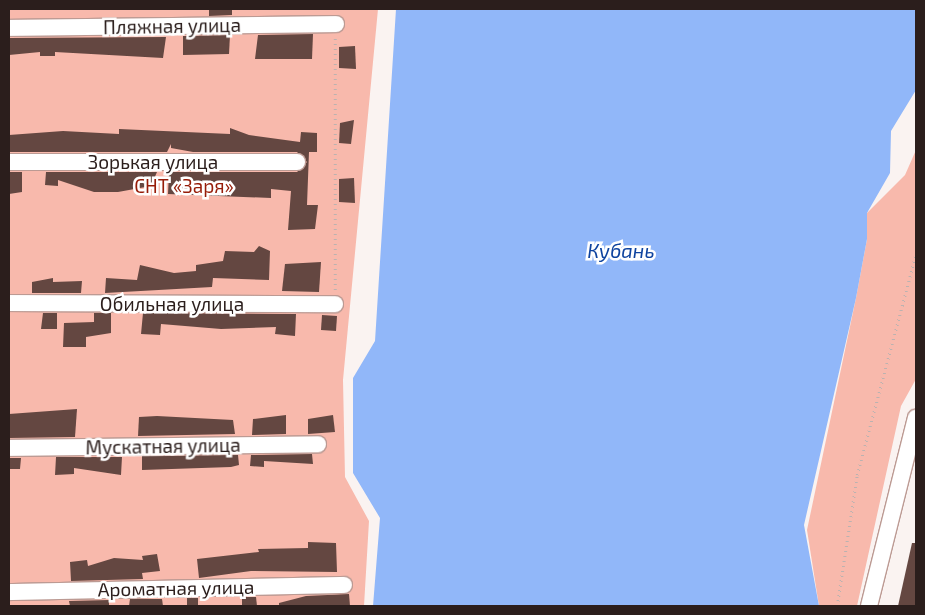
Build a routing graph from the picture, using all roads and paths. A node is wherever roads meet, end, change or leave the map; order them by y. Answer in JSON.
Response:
{"nodes":[{"id":1,"x":336,"y":24,"type":"joint"},
{"id":2,"x":9,"y":28,"type":"edge"},
{"id":3,"x":9,"y":162,"type":"edge"},
{"id":4,"x":298,"y":162,"type":"dead end"},
{"id":5,"x":916,"y":253,"type":"edge"},
{"id":6,"x":9,"y":303,"type":"edge"},
{"id":7,"x":335,"y":304,"type":"joint"},
{"id":8,"x":916,"y":418,"type":"edge"},
{"id":9,"x":318,"y":444,"type":"dead end"},
{"id":10,"x":9,"y":448,"type":"edge"},
{"id":11,"x":344,"y":584,"type":"dead end"},
{"id":12,"x":9,"y":592,"type":"edge"},
{"id":13,"x":837,"y":606,"type":"edge"},
{"id":14,"x":869,"y":606,"type":"edge"}],
"edges":[{"from":1,"to":2,"type":"street","name":"Пляжная улица"},
{"from":1,"to":7,"type":"path"},
{"from":3,"to":4,"type":"street","name":"Зорькая улица"},
{"from":5,"to":13,"type":"path"},
{"from":6,"to":7,"type":"street","name":"Обильная улица"},
{"from":8,"to":14,"type":"street"},
{"from":9,"to":10,"type":"street","name":"Мускатная улица"},
{"from":11,"to":12,"type":"street","name":"Ароматная улица"}]}
